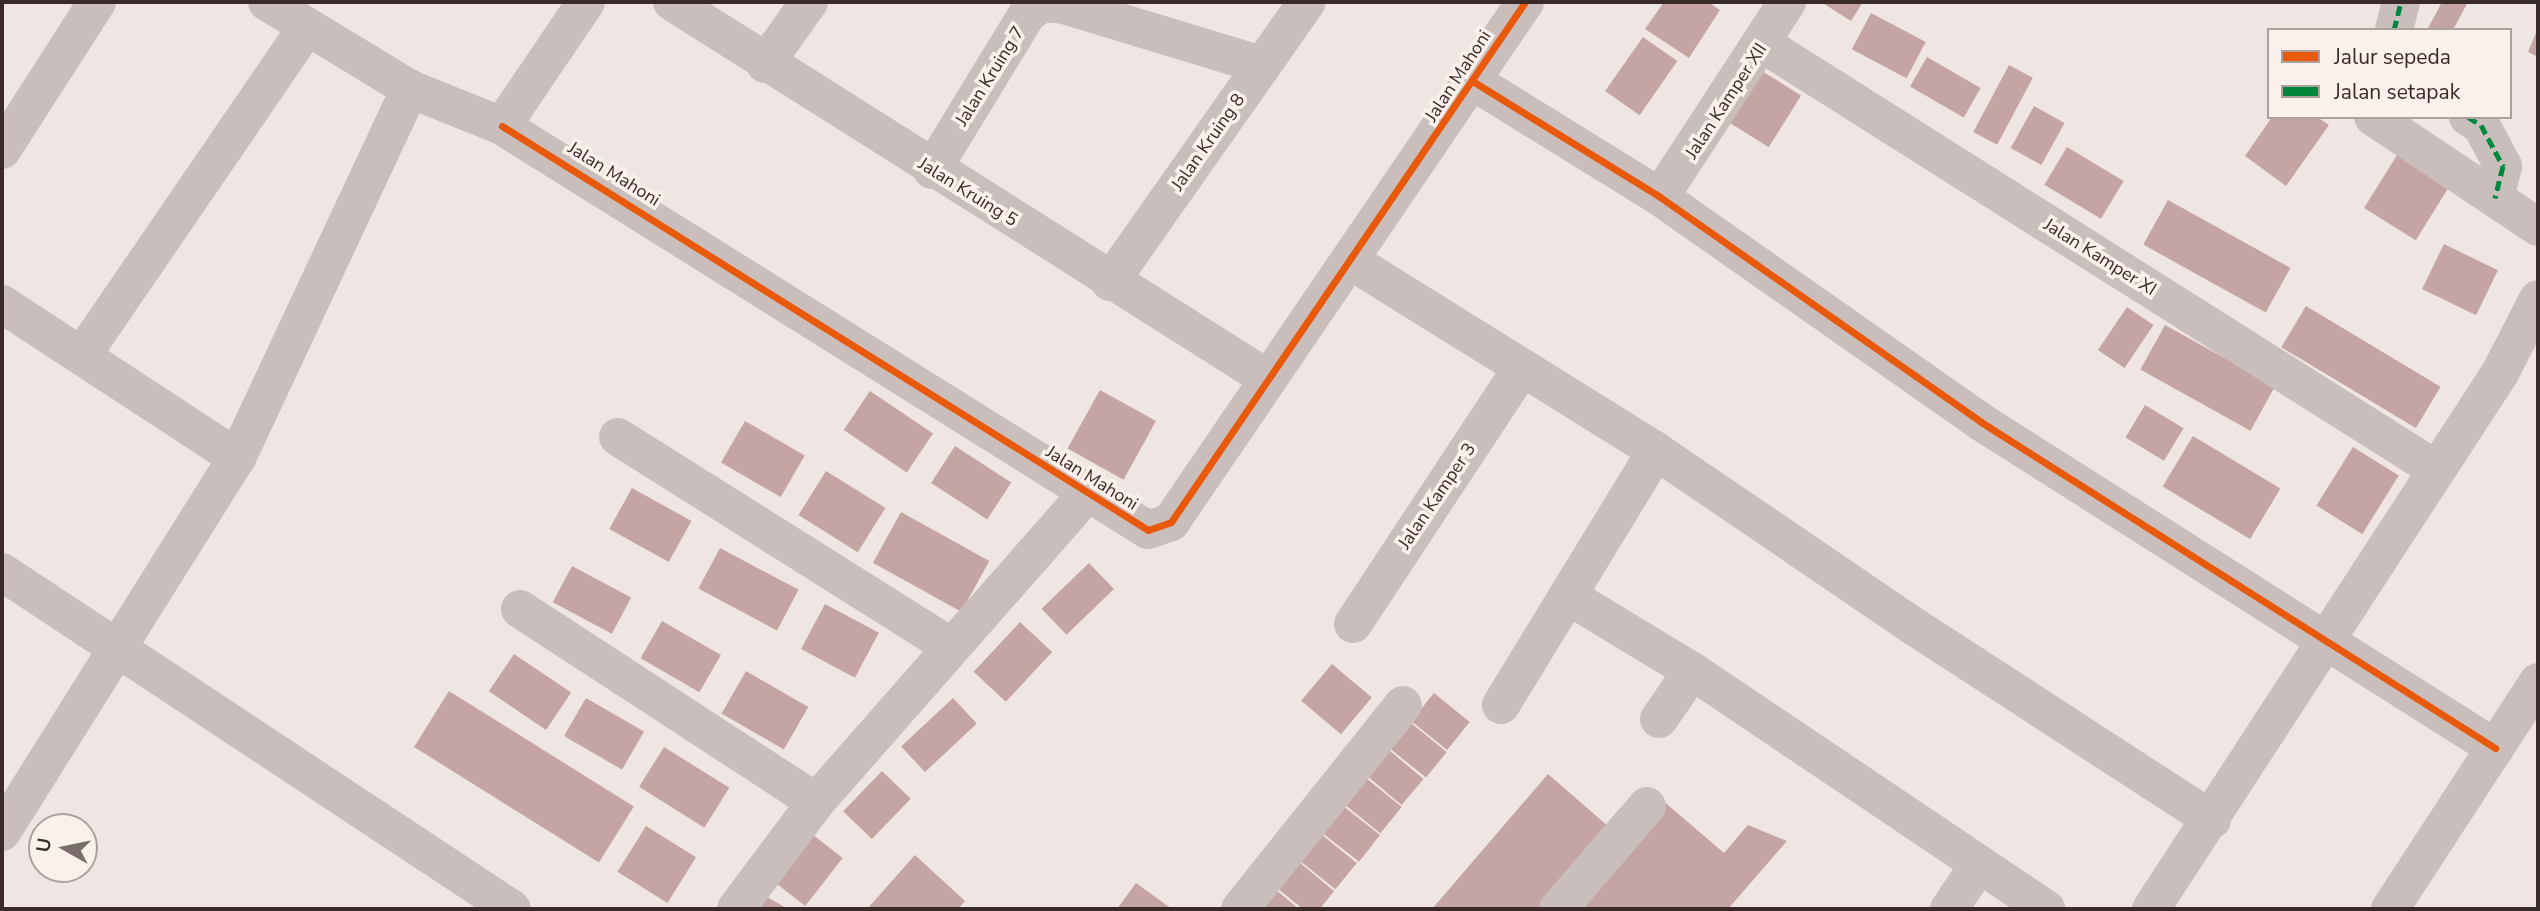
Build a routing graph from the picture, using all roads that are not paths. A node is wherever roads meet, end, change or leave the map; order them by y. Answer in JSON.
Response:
{"nodes":[{"id":1,"x":97,"y":2,"type":"edge"},
{"id":2,"x":267,"y":2,"type":"edge"},
{"id":3,"x":586,"y":2,"type":"edge"},
{"id":4,"x":672,"y":2,"type":"edge"},
{"id":5,"x":809,"y":2,"type":"edge"},
{"id":6,"x":1307,"y":2,"type":"edge"},
{"id":7,"x":1525,"y":2,"type":"edge"},
{"id":8,"x":1787,"y":2,"type":"edge"},
{"id":9,"x":2401,"y":2,"type":"edge"},
{"id":10,"x":306,"y":28,"type":"junction"},
{"id":11,"x":2394,"y":28,"type":"edge"},
{"id":12,"x":1763,"y":44,"type":"junction"},
{"id":13,"x":765,"y":64,"type":"junction"},
{"id":14,"x":1261,"y":65,"type":"junction"},
{"id":15,"x":1474,"y":82,"type":"junction"},
{"id":16,"x":410,"y":89,"type":"junction"},
{"id":17,"x":2376,"y":119,"type":"edge"},
{"id":18,"x":2471,"y":119,"type":"edge"},
{"id":19,"x":502,"y":126,"type":"junction"},
{"id":20,"x":2,"y":150,"type":"edge"},
{"id":21,"x":932,"y":170,"type":"junction"},
{"id":22,"x":1660,"y":197,"type":"junction"},
{"id":23,"x":2495,"y":198,"type":"junction"},
{"id":24,"x":2538,"y":227,"type":"edge"},
{"id":25,"x":1351,"y":261,"type":"junction"},
{"id":26,"x":1110,"y":282,"type":"junction"},
{"id":27,"x":2538,"y":299,"type":"edge"},
{"id":28,"x":2,"y":304,"type":"edge"},
{"id":29,"x":83,"y":354,"type":"junction"},
{"id":30,"x":1522,"y":368,"type":"junction"},
{"id":31,"x":1267,"y":378,"type":"junction"},
{"id":32,"x":618,"y":438,"type":"dead end"},
{"id":33,"x":1656,"y":451,"type":"junction"},
{"id":34,"x":237,"y":458,"type":"junction"},
{"id":35,"x":2437,"y":470,"type":"junction"},
{"id":36,"x":1087,"y":493,"type":"junction"},
{"id":37,"x":2,"y":572,"type":"edge"},
{"id":38,"x":1568,"y":596,"type":"junction"},
{"id":39,"x":520,"y":609,"type":"dead end"},
{"id":40,"x":1353,"y":624,"type":"dead end"},
{"id":41,"x":2327,"y":639,"type":"junction"},
{"id":42,"x":950,"y":646,"type":"junction"},
{"id":43,"x":119,"y":650,"type":"junction"},
{"id":44,"x":1692,"y":671,"type":"junction"},
{"id":45,"x":2538,"y":682,"type":"edge"},
{"id":46,"x":1403,"y":705,"type":"dead end"},
{"id":47,"x":1501,"y":705,"type":"dead end"},
{"id":48,"x":1659,"y":719,"type":"dead end"},
{"id":49,"x":2495,"y":748,"type":"junction"},
{"id":50,"x":816,"y":802,"type":"junction"},
{"id":51,"x":1647,"y":806,"type":"dead end"},
{"id":52,"x":2212,"y":820,"type":"junction"},
{"id":53,"x":2,"y":832,"type":"edge"},
{"id":54,"x":1978,"y":866,"type":"junction"},
{"id":55,"x":512,"y":909,"type":"edge"},
{"id":56,"x":736,"y":909,"type":"edge"},
{"id":57,"x":1240,"y":909,"type":"edge"},
{"id":58,"x":1558,"y":909,"type":"edge"},
{"id":59,"x":1949,"y":909,"type":"edge"},
{"id":60,"x":2046,"y":909,"type":"edge"},
{"id":61,"x":2151,"y":909,"type":"edge"},
{"id":62,"x":2390,"y":909,"type":"edge"}],
"edges":[{"from":1,"to":20,"type":"street"},
{"from":2,"to":10,"type":"street","name":"Jalan Mahoni"},
{"from":3,"to":19,"type":"street"},
{"from":4,"to":13,"type":"street","name":"Jalan Kruing 5"},
{"from":5,"to":13,"type":"street"},
{"from":6,"to":14,"type":"street","name":"Jalan Kruing 8"},
{"from":7,"to":15,"type":"street","name":"Jalan Mahoni"},
{"from":8,"to":12,"type":"street","name":"Jalan Kamper XII"},
{"from":9,"to":11,"type":"street"},
{"from":10,"to":16,"type":"street","name":"Jalan Mahoni"},
{"from":10,"to":29,"type":"street"},
{"from":12,"to":22,"type":"street","name":"Jalan Kamper XII"},
{"from":12,"to":35,"type":"street","name":"Jalan Kamper XI"},
{"from":13,"to":21,"type":"street","name":"Jalan Kruing 5"},
{"from":14,"to":21,"type":"street","name":"Jalan Kruing 7"},
{"from":14,"to":26,"type":"street","name":"Jalan Kruing 8"},
{"from":15,"to":22,"type":"street"},
{"from":15,"to":25,"type":"street","name":"Jalan Mahoni"},
{"from":16,"to":19,"type":"street","name":"Jalan Mahoni"},
{"from":16,"to":34,"type":"street"},
{"from":17,"to":23,"type":"street"},
{"from":18,"to":23,"type":"street"},
{"from":19,"to":36,"type":"street","name":"Jalan Mahoni"},
{"from":21,"to":26,"type":"street","name":"Jalan Kruing 5"},
{"from":22,"to":41,"type":"street"},
{"from":23,"to":24,"type":"street"},
{"from":25,"to":30,"type":"street"},
{"from":25,"to":31,"type":"street","name":"Jalan Mahoni"},
{"from":26,"to":31,"type":"street","name":"Jalan Kruing 5"},
{"from":27,"to":35,"type":"street"},
{"from":28,"to":29,"type":"street"},
{"from":29,"to":34,"type":"street"},
{"from":30,"to":33,"type":"street"},
{"from":30,"to":40,"type":"street","name":"Jalan Kamper 3"},
{"from":31,"to":36,"type":"street","name":"Jalan Mahoni"},
{"from":32,"to":42,"type":"street"},
{"from":33,"to":38,"type":"street"},
{"from":33,"to":52,"type":"street"},
{"from":34,"to":43,"type":"street"},
{"from":35,"to":41,"type":"street"},
{"from":36,"to":42,"type":"street"},
{"from":37,"to":43,"type":"street"},
{"from":38,"to":44,"type":"street"},
{"from":38,"to":47,"type":"street"},
{"from":39,"to":50,"type":"street"},
{"from":41,"to":49,"type":"street"},
{"from":41,"to":52,"type":"street"},
{"from":42,"to":50,"type":"street"},
{"from":43,"to":53,"type":"street"},
{"from":43,"to":55,"type":"street"},
{"from":44,"to":48,"type":"street"},
{"from":44,"to":54,"type":"street"},
{"from":45,"to":49,"type":"street"},
{"from":46,"to":57,"type":"street"},
{"from":49,"to":62,"type":"street"},
{"from":50,"to":56,"type":"street"},
{"from":51,"to":58,"type":"street"},
{"from":52,"to":61,"type":"street"},
{"from":54,"to":59,"type":"street"},
{"from":54,"to":60,"type":"street"}]}
